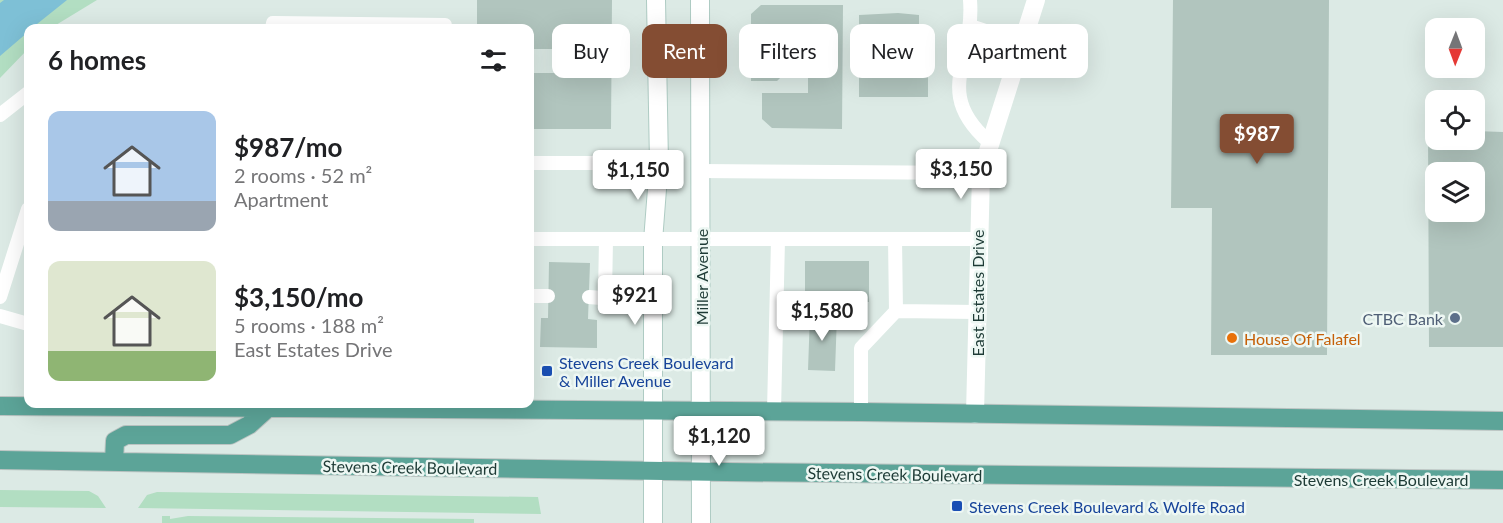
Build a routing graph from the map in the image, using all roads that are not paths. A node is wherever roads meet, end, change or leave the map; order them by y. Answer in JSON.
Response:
{"nodes":[{"id":1,"x":656,"y":0,"type":"edge"},
{"id":2,"x":700,"y":0,"type":"edge"},
{"id":3,"x":970,"y":0,"type":"edge"},
{"id":4,"x":1036,"y":0,"type":"edge"},
{"id":5,"x":273,"y":24,"type":"edge"},
{"id":6,"x":359,"y":24,"type":"edge"},
{"id":7,"x":970,"y":24,"type":"edge"},
{"id":8,"x":1028,"y":24,"type":"edge"},
{"id":9,"x":960,"y":78,"type":"edge"},
{"id":10,"x":1010,"y":78,"type":"edge"},
{"id":11,"x":24,"y":96,"type":"edge"},
{"id":12,"x":0,"y":115,"type":"edge"},
{"id":13,"x":988,"y":142,"type":"junction"},
{"id":14,"x":534,"y":163,"type":"edge"},
{"id":15,"x":659,"y":163,"type":"junction"},
{"id":16,"x":700,"y":171,"type":"junction"},
{"id":17,"x":981,"y":173,"type":"junction"},
{"id":18,"x":24,"y":221,"type":"edge"},
{"id":19,"x":534,"y":239,"type":"edge"},
{"id":20,"x":895,"y":239,"type":"junction"},
{"id":21,"x":977,"y":239,"type":"junction"},
{"id":22,"x":606,"y":240,"type":"junction"},
{"id":23,"x":701,"y":240,"type":"junction"},
{"id":24,"x":778,"y":240,"type":"junction"},
{"id":25,"x":653,"y":241,"type":"junction"},
{"id":26,"x":534,"y":296,"type":"edge"},
{"id":27,"x":548,"y":296,"type":"dead end"},
{"id":28,"x":0,"y":297,"type":"edge"},
{"id":29,"x":589,"y":297,"type":"dead end"},
{"id":30,"x":896,"y":311,"type":"junction"},
{"id":31,"x":977,"y":312,"type":"junction"},
{"id":32,"x":0,"y":316,"type":"edge"},
{"id":33,"x":24,"y":323,"type":"edge"},
{"id":34,"x":0,"y":406,"type":"edge"},
{"id":35,"x":24,"y":406,"type":"edge"},
{"id":36,"x":534,"y":407,"type":"edge"},
{"id":37,"x":266,"y":408,"type":"edge"},
{"id":38,"x":653,"y":411,"type":"junction"},
{"id":39,"x":701,"y":411,"type":"junction"},
{"id":40,"x":774,"y":411,"type":"junction"},
{"id":41,"x":861,"y":412,"type":"junction"},
{"id":42,"x":975,"y":414,"type":"junction"},
{"id":43,"x":1503,"y":421,"type":"edge"},
{"id":44,"x":0,"y":460,"type":"edge"},
{"id":45,"x":114,"y":461,"type":"junction"},
{"id":46,"x":653,"y":471,"type":"junction"},
{"id":47,"x":701,"y":472,"type":"junction"},
{"id":48,"x":1503,"y":480,"type":"edge"},
{"id":49,"x":653,"y":523,"type":"edge"},
{"id":50,"x":700,"y":523,"type":"edge"}],
"edges":[{"from":1,"to":15,"type":"main road"},
{"from":2,"to":16,"type":"main road","name":"Miller Avenue"},
{"from":3,"to":7,"type":"lane"},
{"from":4,"to":8,"type":"main road","name":"East Estates Drive"},
{"from":5,"to":6,"type":"lane"},
{"from":9,"to":13,"type":"lane"},
{"from":10,"to":13,"type":"main road","name":"East Estates Drive"},
{"from":11,"to":12,"type":"lane"},
{"from":13,"to":17,"type":"main road","name":"East Estates Drive"},
{"from":14,"to":15,"type":"lane"},
{"from":15,"to":25,"type":"main road"},
{"from":16,"to":17,"type":"lane"},
{"from":16,"to":23,"type":"main road","name":"Miller Avenue"},
{"from":17,"to":21,"type":"main road","name":"East Estates Drive"},
{"from":18,"to":28,"type":"lane"},
{"from":19,"to":22,"type":"lane"},
{"from":20,"to":21,"type":"lane"},
{"from":20,"to":24,"type":"lane"},
{"from":20,"to":30,"type":"lane"},
{"from":21,"to":31,"type":"main road","name":"East Estates Drive"},
{"from":22,"to":25,"type":"lane"},
{"from":22,"to":29,"type":"lane"},
{"from":23,"to":24,"type":"lane"},
{"from":23,"to":25,"type":"lane"},
{"from":23,"to":39,"type":"main road","name":"Miller Avenue"},
{"from":24,"to":40,"type":"lane"},
{"from":25,"to":38,"type":"main road"},
{"from":26,"to":27,"type":"lane"},
{"from":30,"to":31,"type":"lane"},
{"from":30,"to":41,"type":"lane"},
{"from":31,"to":42,"type":"main road","name":"East Estates Drive"},
{"from":32,"to":33,"type":"lane"},
{"from":34,"to":35,"type":"main road"},
{"from":36,"to":38,"type":"main road"},
{"from":37,"to":45,"type":"main road"},
{"from":38,"to":39,"type":"main road"},
{"from":38,"to":46,"type":"main road"},
{"from":39,"to":40,"type":"main road"},
{"from":39,"to":47,"type":"main road","name":"Miller Avenue"},
{"from":40,"to":41,"type":"main road"},
{"from":41,"to":42,"type":"main road"},
{"from":42,"to":43,"type":"main road"},
{"from":44,"to":45,"type":"main road","name":"Stevens Creek Boulevard"},
{"from":45,"to":46,"type":"main road","name":"Stevens Creek Boulevard"},
{"from":46,"to":47,"type":"main road","name":"Stevens Creek Boulevard"},
{"from":46,"to":49,"type":"main road"},
{"from":47,"to":48,"type":"main road","name":"Stevens Creek Boulevard"},
{"from":47,"to":50,"type":"main road","name":"Miller Avenue"}]}
